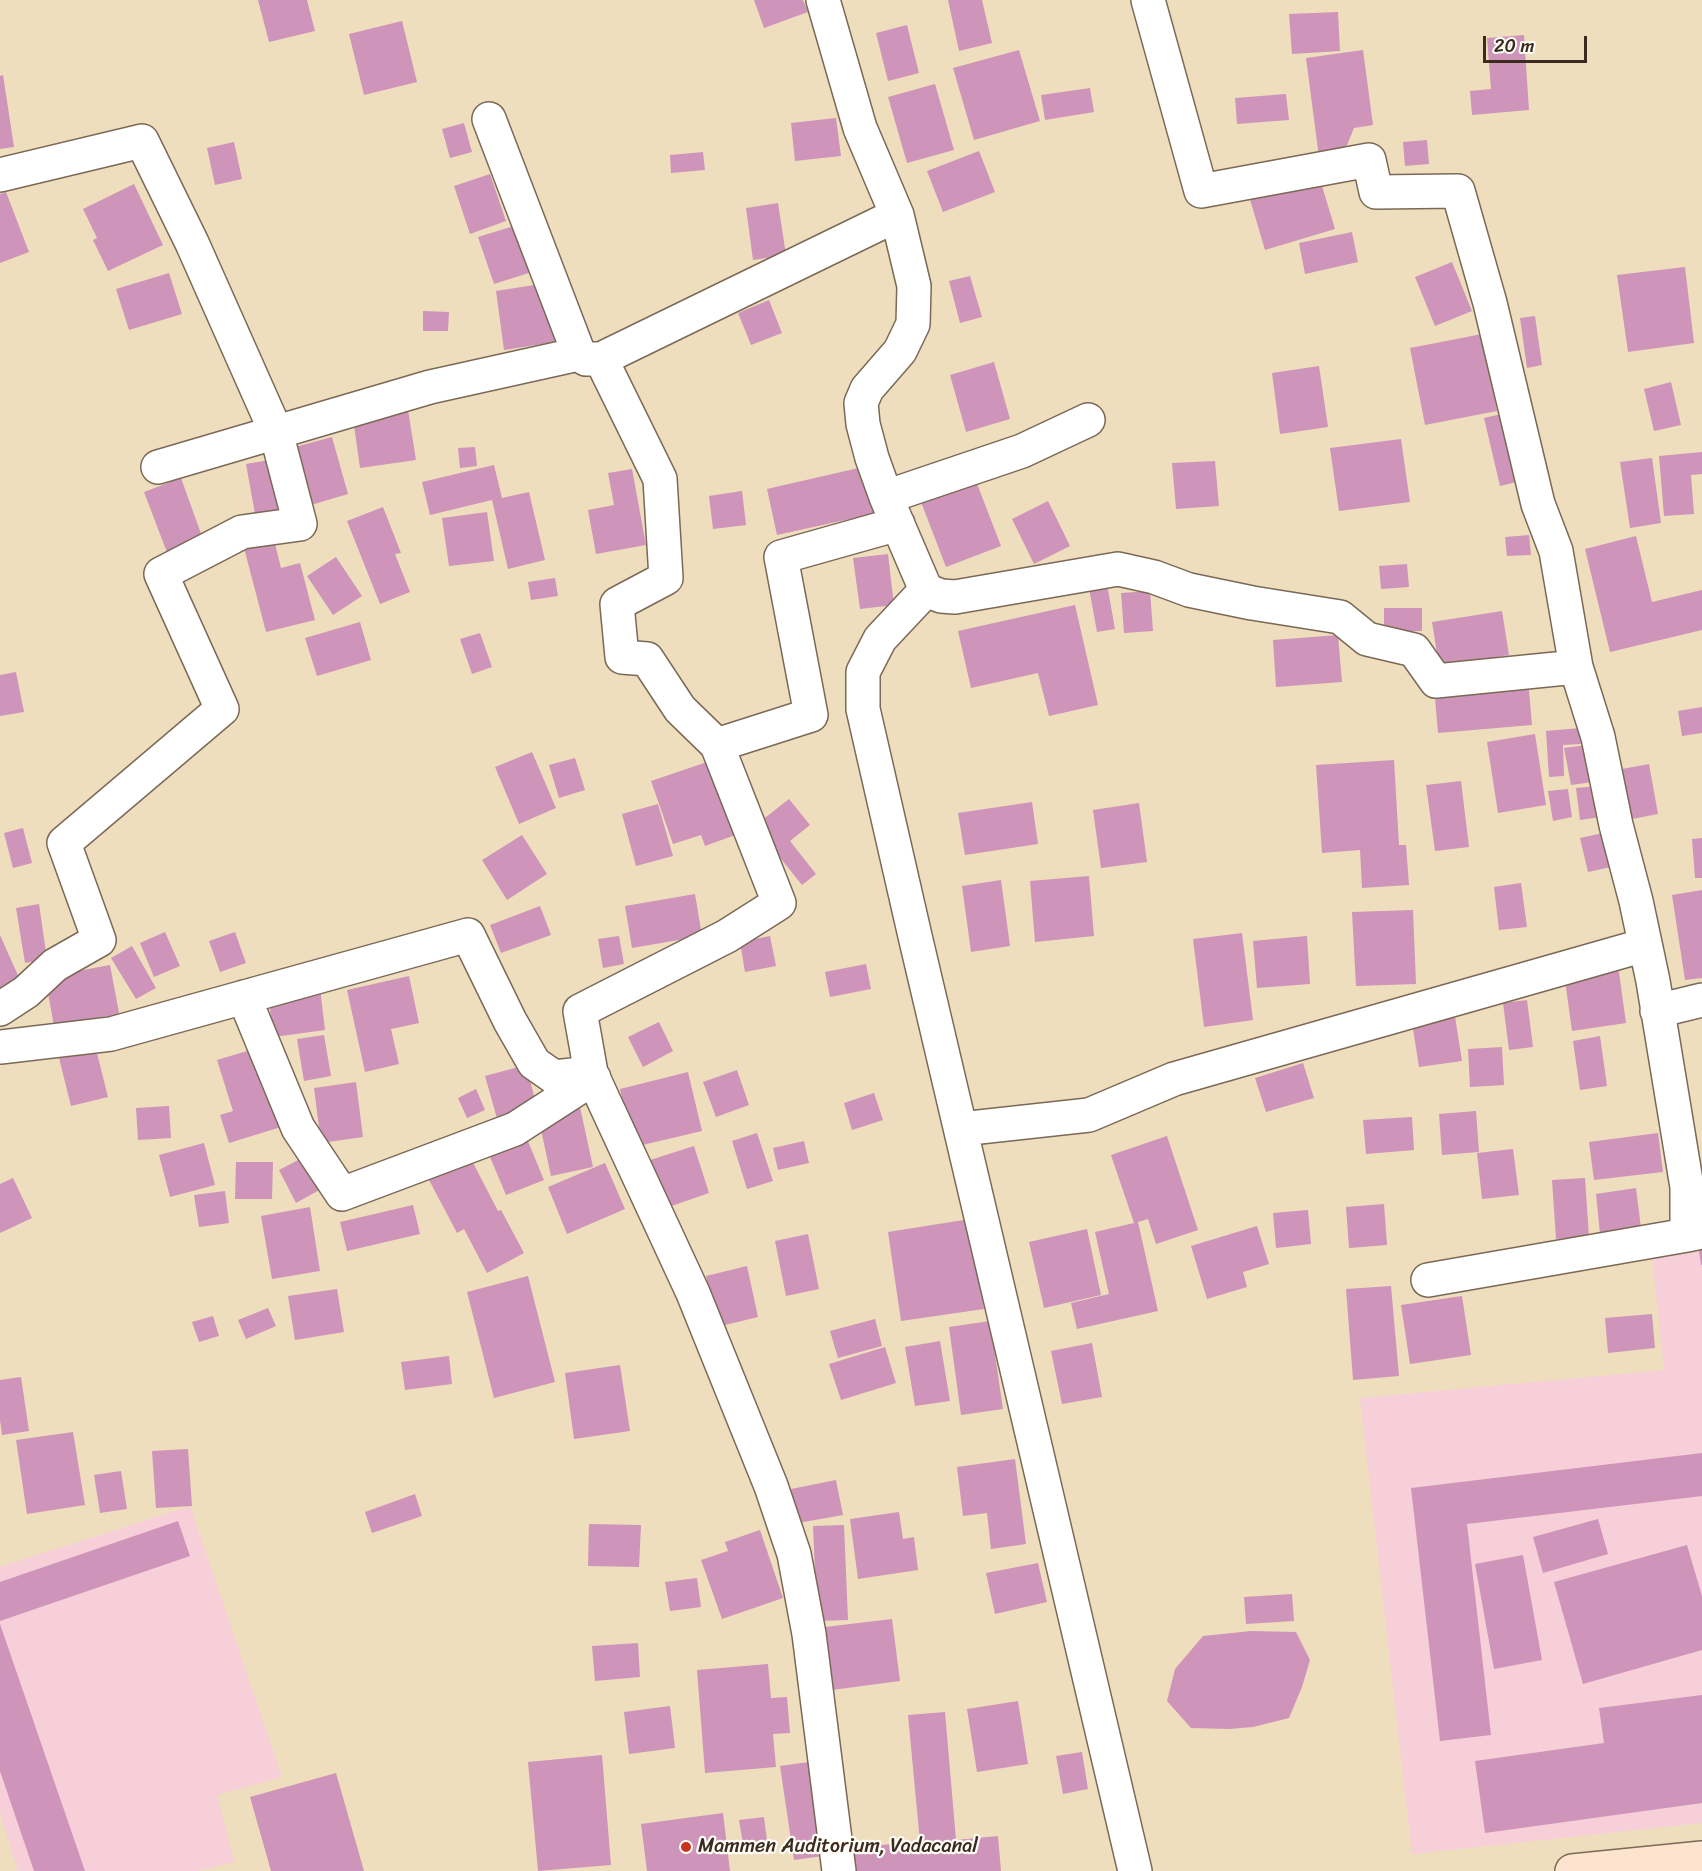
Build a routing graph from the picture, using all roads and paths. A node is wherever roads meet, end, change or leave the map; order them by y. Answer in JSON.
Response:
{"nodes":[{"id":1,"x":825,"y":0,"type":"edge"},
{"id":2,"x":1148,"y":0,"type":"edge"},
{"id":3,"x":489,"y":119,"type":"dead end"},
{"id":4,"x":0,"y":175,"type":"edge"},
{"id":5,"x":897,"y":215,"type":"junction"},
{"id":6,"x":590,"y":356,"type":"junction"},
{"id":7,"x":1088,"y":420,"type":"dead end"},
{"id":8,"x":276,"y":432,"type":"junction"},
{"id":9,"x":158,"y":467,"type":"dead end"},
{"id":10,"x":892,"y":510,"type":"junction"},
{"id":11,"x":926,"y":590,"type":"junction"},
{"id":12,"x":1576,"y":667,"type":"junction"},
{"id":13,"x":717,"y":745,"type":"junction"},
{"id":14,"x":1645,"y":945,"type":"junction"},
{"id":15,"x":244,"y":997,"type":"junction"},
{"id":16,"x":1702,"y":1000,"type":"edge"},
{"id":17,"x":0,"y":1009,"type":"edge"},
{"id":18,"x":1658,"y":1011,"type":"junction"},
{"id":19,"x":0,"y":1047,"type":"edge"},
{"id":20,"x":592,"y":1075,"type":"junction"},
{"id":21,"x":961,"y":1128,"type":"junction"},
{"id":22,"x":1694,"y":1234,"type":"edge"},
{"id":23,"x":1428,"y":1280,"type":"dead end"},
{"id":24,"x":1702,"y":1858,"type":"edge"},
{"id":25,"x":838,"y":1871,"type":"edge"},
{"id":26,"x":1136,"y":1871,"type":"edge"},
{"id":27,"x":1572,"y":1871,"type":"edge"}],
"edges":[{"from":1,"to":5,"type":"street"},
{"from":2,"to":12,"type":"street"},
{"from":3,"to":6,"type":"street"},
{"from":4,"to":8,"type":"street"},
{"from":5,"to":6,"type":"street"},
{"from":5,"to":10,"type":"street"},
{"from":6,"to":8,"type":"street"},
{"from":6,"to":13,"type":"street"},
{"from":7,"to":10,"type":"street"},
{"from":8,"to":9,"type":"street"},
{"from":8,"to":17,"type":"street"},
{"from":10,"to":11,"type":"street"},
{"from":10,"to":13,"type":"street"},
{"from":11,"to":12,"type":"street"},
{"from":11,"to":21,"type":"street"},
{"from":12,"to":14,"type":"street"},
{"from":13,"to":20,"type":"street"},
{"from":14,"to":18,"type":"street"},
{"from":14,"to":21,"type":"street"},
{"from":15,"to":19,"type":"street"},
{"from":15,"to":20,"type":"street"},
{"from":15,"to":20,"type":"street"},
{"from":16,"to":18,"type":"street"},
{"from":18,"to":22,"type":"street"},
{"from":20,"to":25,"type":"street"},
{"from":21,"to":26,"type":"street"},
{"from":22,"to":23,"type":"street"},
{"from":24,"to":27,"type":"main road"}]}
